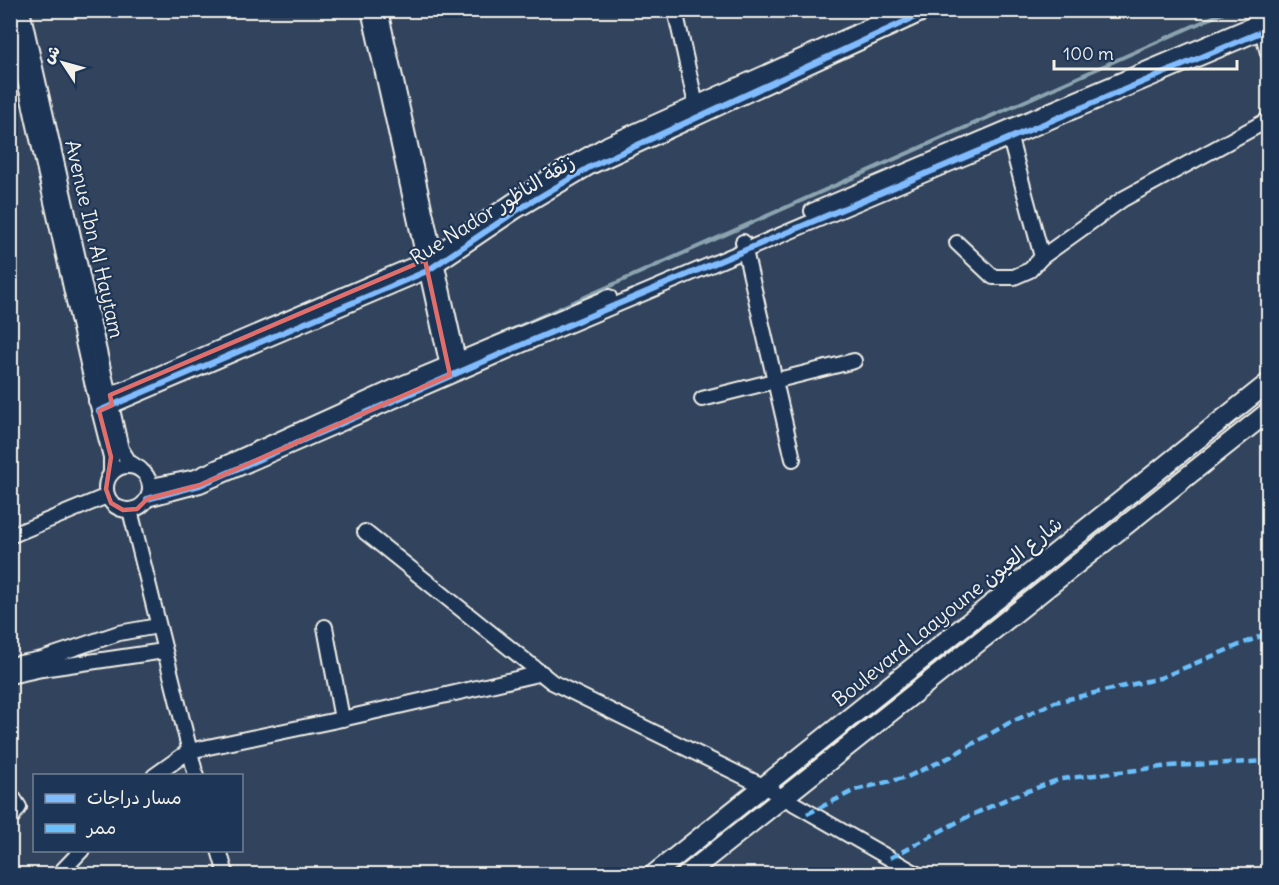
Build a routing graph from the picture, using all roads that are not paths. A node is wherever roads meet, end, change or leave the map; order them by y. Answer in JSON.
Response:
{"nodes":[{"id":1,"x":22,"y":10,"type":"edge"},
{"id":2,"x":369,"y":10,"type":"edge"},
{"id":3,"x":380,"y":10,"type":"edge"},
{"id":4,"x":675,"y":10,"type":"edge"},
{"id":5,"x":683,"y":10,"type":"edge"},
{"id":6,"x":906,"y":10,"type":"edge"},
{"id":7,"x":930,"y":10,"type":"edge"},
{"id":8,"x":10,"y":13,"type":"edge"},
{"id":9,"x":1265,"y":25,"type":"edge"},
{"id":10,"x":1269,"y":53,"type":"edge"},
{"id":11,"x":701,"y":110,"type":"junction"},
{"id":12,"x":1269,"y":120,"type":"edge"},
{"id":13,"x":1009,"y":134,"type":"junction"},
{"id":14,"x":49,"y":152,"type":"junction"},
{"id":15,"x":957,"y":243,"type":"dead end"},
{"id":16,"x":743,"y":245,"type":"junction"},
{"id":17,"x":1042,"y":257,"type":"junction"},
{"id":18,"x":431,"y":263,"type":"junction"},
{"id":19,"x":854,"y":361,"type":"dead end"},
{"id":20,"x":454,"y":368,"type":"junction"},
{"id":21,"x":775,"y":382,"type":"junction"},
{"id":22,"x":1269,"y":383,"type":"edge"},
{"id":23,"x":702,"y":399,"type":"dead end"},
{"id":24,"x":111,"y":400,"type":"junction"},
{"id":25,"x":98,"y":406,"type":"junction"},
{"id":26,"x":1269,"y":412,"type":"edge"},
{"id":27,"x":793,"y":459,"type":"dead end"},
{"id":28,"x":140,"y":469,"type":"junction"},
{"id":29,"x":111,"y":474,"type":"junction"},
{"id":30,"x":149,"y":493,"type":"junction"},
{"id":31,"x":107,"y":496,"type":"junction"},
{"id":32,"x":130,"y":510,"type":"junction"},
{"id":33,"x":365,"y":532,"type":"dead end"},
{"id":34,"x":10,"y":536,"type":"edge"},
{"id":35,"x":158,"y":626,"type":"junction"},
{"id":36,"x":325,"y":627,"type":"dead end"},
{"id":37,"x":164,"y":651,"type":"junction"},
{"id":38,"x":10,"y":665,"type":"edge"},
{"id":39,"x":542,"y":673,"type":"junction"},
{"id":40,"x":10,"y":676,"type":"edge"},
{"id":41,"x":342,"y":719,"type":"junction"},
{"id":42,"x":189,"y":751,"type":"junction"},
{"id":43,"x":157,"y":774,"type":"edge"},
{"id":44,"x":195,"y":774,"type":"edge"},
{"id":45,"x":765,"y":787,"type":"junction"},
{"id":46,"x":10,"y":793,"type":"edge"},
{"id":47,"x":781,"y":799,"type":"junction"},
{"id":48,"x":10,"y":820,"type":"edge"},
{"id":49,"x":80,"y":852,"type":"edge"},
{"id":50,"x":220,"y":852,"type":"edge"},
{"id":51,"x":896,"y":870,"type":"edge"},
{"id":52,"x":59,"y":874,"type":"edge"},
{"id":53,"x":226,"y":874,"type":"edge"},
{"id":54,"x":654,"y":874,"type":"edge"},
{"id":55,"x":687,"y":874,"type":"edge"},
{"id":56,"x":916,"y":874,"type":"edge"}],
"edges":[{"from":1,"to":14,"type":"street","name":"Avenue Ibn Al Haytam"},
{"from":2,"to":18,"type":"street"},
{"from":3,"to":18,"type":"street"},
{"from":4,"to":11,"type":"street"},
{"from":5,"to":11,"type":"street"},
{"from":6,"to":11,"type":"street","name":"Rue Nador زنقة الناظور"},
{"from":7,"to":11,"type":"street","name":"Rue Nador زنقة الناظور"},
{"from":8,"to":14,"type":"street","name":"Avenue Ibn Al Haytam"},
{"from":9,"to":10,"type":"street"},
{"from":9,"to":13,"type":"street"},
{"from":11,"to":18,"type":"street","name":"Rue Nador زنقة الناظور"},
{"from":12,"to":17,"type":"street"},
{"from":13,"to":16,"type":"street"},
{"from":13,"to":17,"type":"street"},
{"from":14,"to":24,"type":"street","name":"Avenue Ibn Al Haytam"},
{"from":14,"to":25,"type":"street","name":"Avenue Ibn Al Haytam"},
{"from":15,"to":17,"type":"street"},
{"from":16,"to":20,"type":"street"},
{"from":16,"to":21,"type":"street"},
{"from":18,"to":20,"type":"street"},
{"from":18,"to":24,"type":"street","name":"Rue Nador زنقة الناظور"},
{"from":19,"to":21,"type":"street"},
{"from":20,"to":30,"type":"street"},
{"from":21,"to":23,"type":"street"},
{"from":21,"to":27,"type":"street"},
{"from":22,"to":45,"type":"street","name":"Boulevard Laayoune شارع العيون"},
{"from":24,"to":25,"type":"street","name":"Rue Nador زنقة الناظور"},
{"from":24,"to":28,"type":"street","name":"Avenue Ibn Al Haytam"},
{"from":25,"to":29,"type":"street","name":"Avenue Ibn Al Haytam"},
{"from":26,"to":47,"type":"street"},
{"from":28,"to":29,"type":"street"},
{"from":28,"to":30,"type":"street"},
{"from":29,"to":31,"type":"street"},
{"from":30,"to":32,"type":"street"},
{"from":31,"to":32,"type":"street"},
{"from":31,"to":34,"type":"street"},
{"from":32,"to":35,"type":"street"},
{"from":33,"to":39,"type":"street"},
{"from":35,"to":37,"type":"street"},
{"from":35,"to":38,"type":"street"},
{"from":36,"to":41,"type":"street"},
{"from":37,"to":40,"type":"street"},
{"from":37,"to":42,"type":"street"},
{"from":39,"to":41,"type":"street"},
{"from":39,"to":45,"type":"street"},
{"from":41,"to":42,"type":"street"},
{"from":42,"to":43,"type":"street"},
{"from":42,"to":44,"type":"street"},
{"from":45,"to":47,"type":"street"},
{"from":45,"to":54,"type":"street","name":"Boulevard Laayoune شارع العيون"},
{"from":46,"to":48,"type":"street"},
{"from":47,"to":51,"type":"street"},
{"from":47,"to":55,"type":"street"},
{"from":49,"to":52,"type":"street"},
{"from":50,"to":53,"type":"street"},
{"from":51,"to":56,"type":"street"}]}
